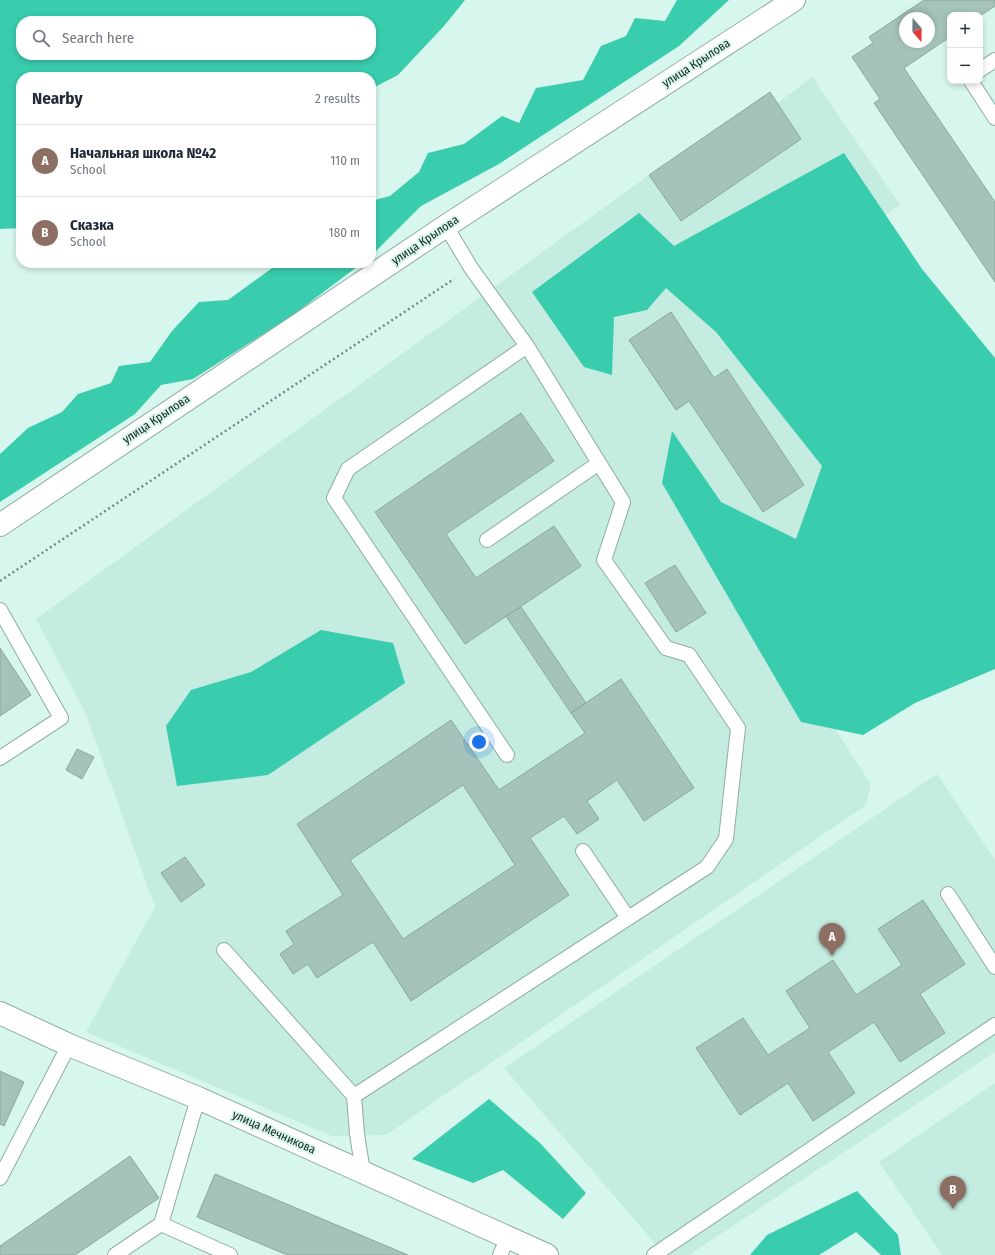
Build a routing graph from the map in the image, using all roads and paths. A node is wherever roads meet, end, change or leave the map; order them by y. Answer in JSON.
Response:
{"nodes":[{"id":1,"x":794,"y":0,"type":"edge"},
{"id":2,"x":995,"y":60,"type":"edge"},
{"id":3,"x":983,"y":68,"type":"edge"},
{"id":4,"x":973,"y":84,"type":"edge"},
{"id":5,"x":995,"y":118,"type":"edge"},
{"id":6,"x":446,"y":226,"type":"junction"},
{"id":7,"x":471,"y":268,"type":"junction"},
{"id":8,"x":527,"y":346,"type":"junction"},
{"id":9,"x":599,"y":463,"type":"junction"},
{"id":10,"x":0,"y":525,"type":"edge"},
{"id":11,"x":487,"y":540,"type":"dead end"},
{"id":12,"x":0,"y":581,"type":"edge"},
{"id":13,"x":0,"y":612,"type":"edge"},
{"id":14,"x":507,"y":755,"type":"dead end"},
{"id":15,"x":0,"y":758,"type":"edge"},
{"id":16,"x":583,"y":851,"type":"dead end"},
{"id":17,"x":948,"y":894,"type":"dead end"},
{"id":18,"x":628,"y":918,"type":"junction"},
{"id":19,"x":224,"y":950,"type":"dead end"},
{"id":20,"x":995,"y":967,"type":"edge"},
{"id":21,"x":0,"y":1013,"type":"edge"},
{"id":22,"x":995,"y":1025,"type":"edge"},
{"id":23,"x":69,"y":1045,"type":"junction"},
{"id":24,"x":354,"y":1096,"type":"junction"},
{"id":25,"x":198,"y":1098,"type":"junction"},
{"id":26,"x":4,"y":1162,"type":"edge"},
{"id":27,"x":363,"y":1172,"type":"junction"},
{"id":28,"x":0,"y":1178,"type":"edge"},
{"id":29,"x":161,"y":1224,"type":"junction"},
{"id":30,"x":504,"y":1246,"type":"edge"},
{"id":31,"x":115,"y":1255,"type":"edge"},
{"id":32,"x":230,"y":1255,"type":"edge"},
{"id":33,"x":547,"y":1255,"type":"edge"},
{"id":34,"x":654,"y":1255,"type":"edge"}],
"edges":[{"from":1,"to":6,"type":"street","name":"улица Крылова"},
{"from":2,"to":3,"type":"lane"},
{"from":4,"to":5,"type":"lane"},
{"from":6,"to":7,"type":"lane"},
{"from":6,"to":10,"type":"street","name":"улица Крылова"},
{"from":7,"to":8,"type":"lane"},
{"from":7,"to":12,"type":"path"},
{"from":8,"to":9,"type":"lane"},
{"from":8,"to":14,"type":"lane"},
{"from":9,"to":11,"type":"lane"},
{"from":9,"to":18,"type":"lane"},
{"from":13,"to":15,"type":"lane"},
{"from":16,"to":18,"type":"lane"},
{"from":17,"to":20,"type":"lane"},
{"from":18,"to":24,"type":"lane"},
{"from":19,"to":24,"type":"lane"},
{"from":21,"to":23,"type":"street","name":"улица Мечникова"},
{"from":22,"to":34,"type":"lane"},
{"from":23,"to":25,"type":"street","name":"улица Мечникова"},
{"from":23,"to":26,"type":"lane"},
{"from":24,"to":27,"type":"lane"},
{"from":25,"to":27,"type":"street","name":"улица Мечникова"},
{"from":25,"to":29,"type":"lane"},
{"from":26,"to":28,"type":"lane"},
{"from":27,"to":30,"type":"street","name":"улица Мечникова"},
{"from":29,"to":31,"type":"lane"},
{"from":29,"to":32,"type":"lane"},
{"from":30,"to":33,"type":"street","name":"улица Мечникова"}]}
